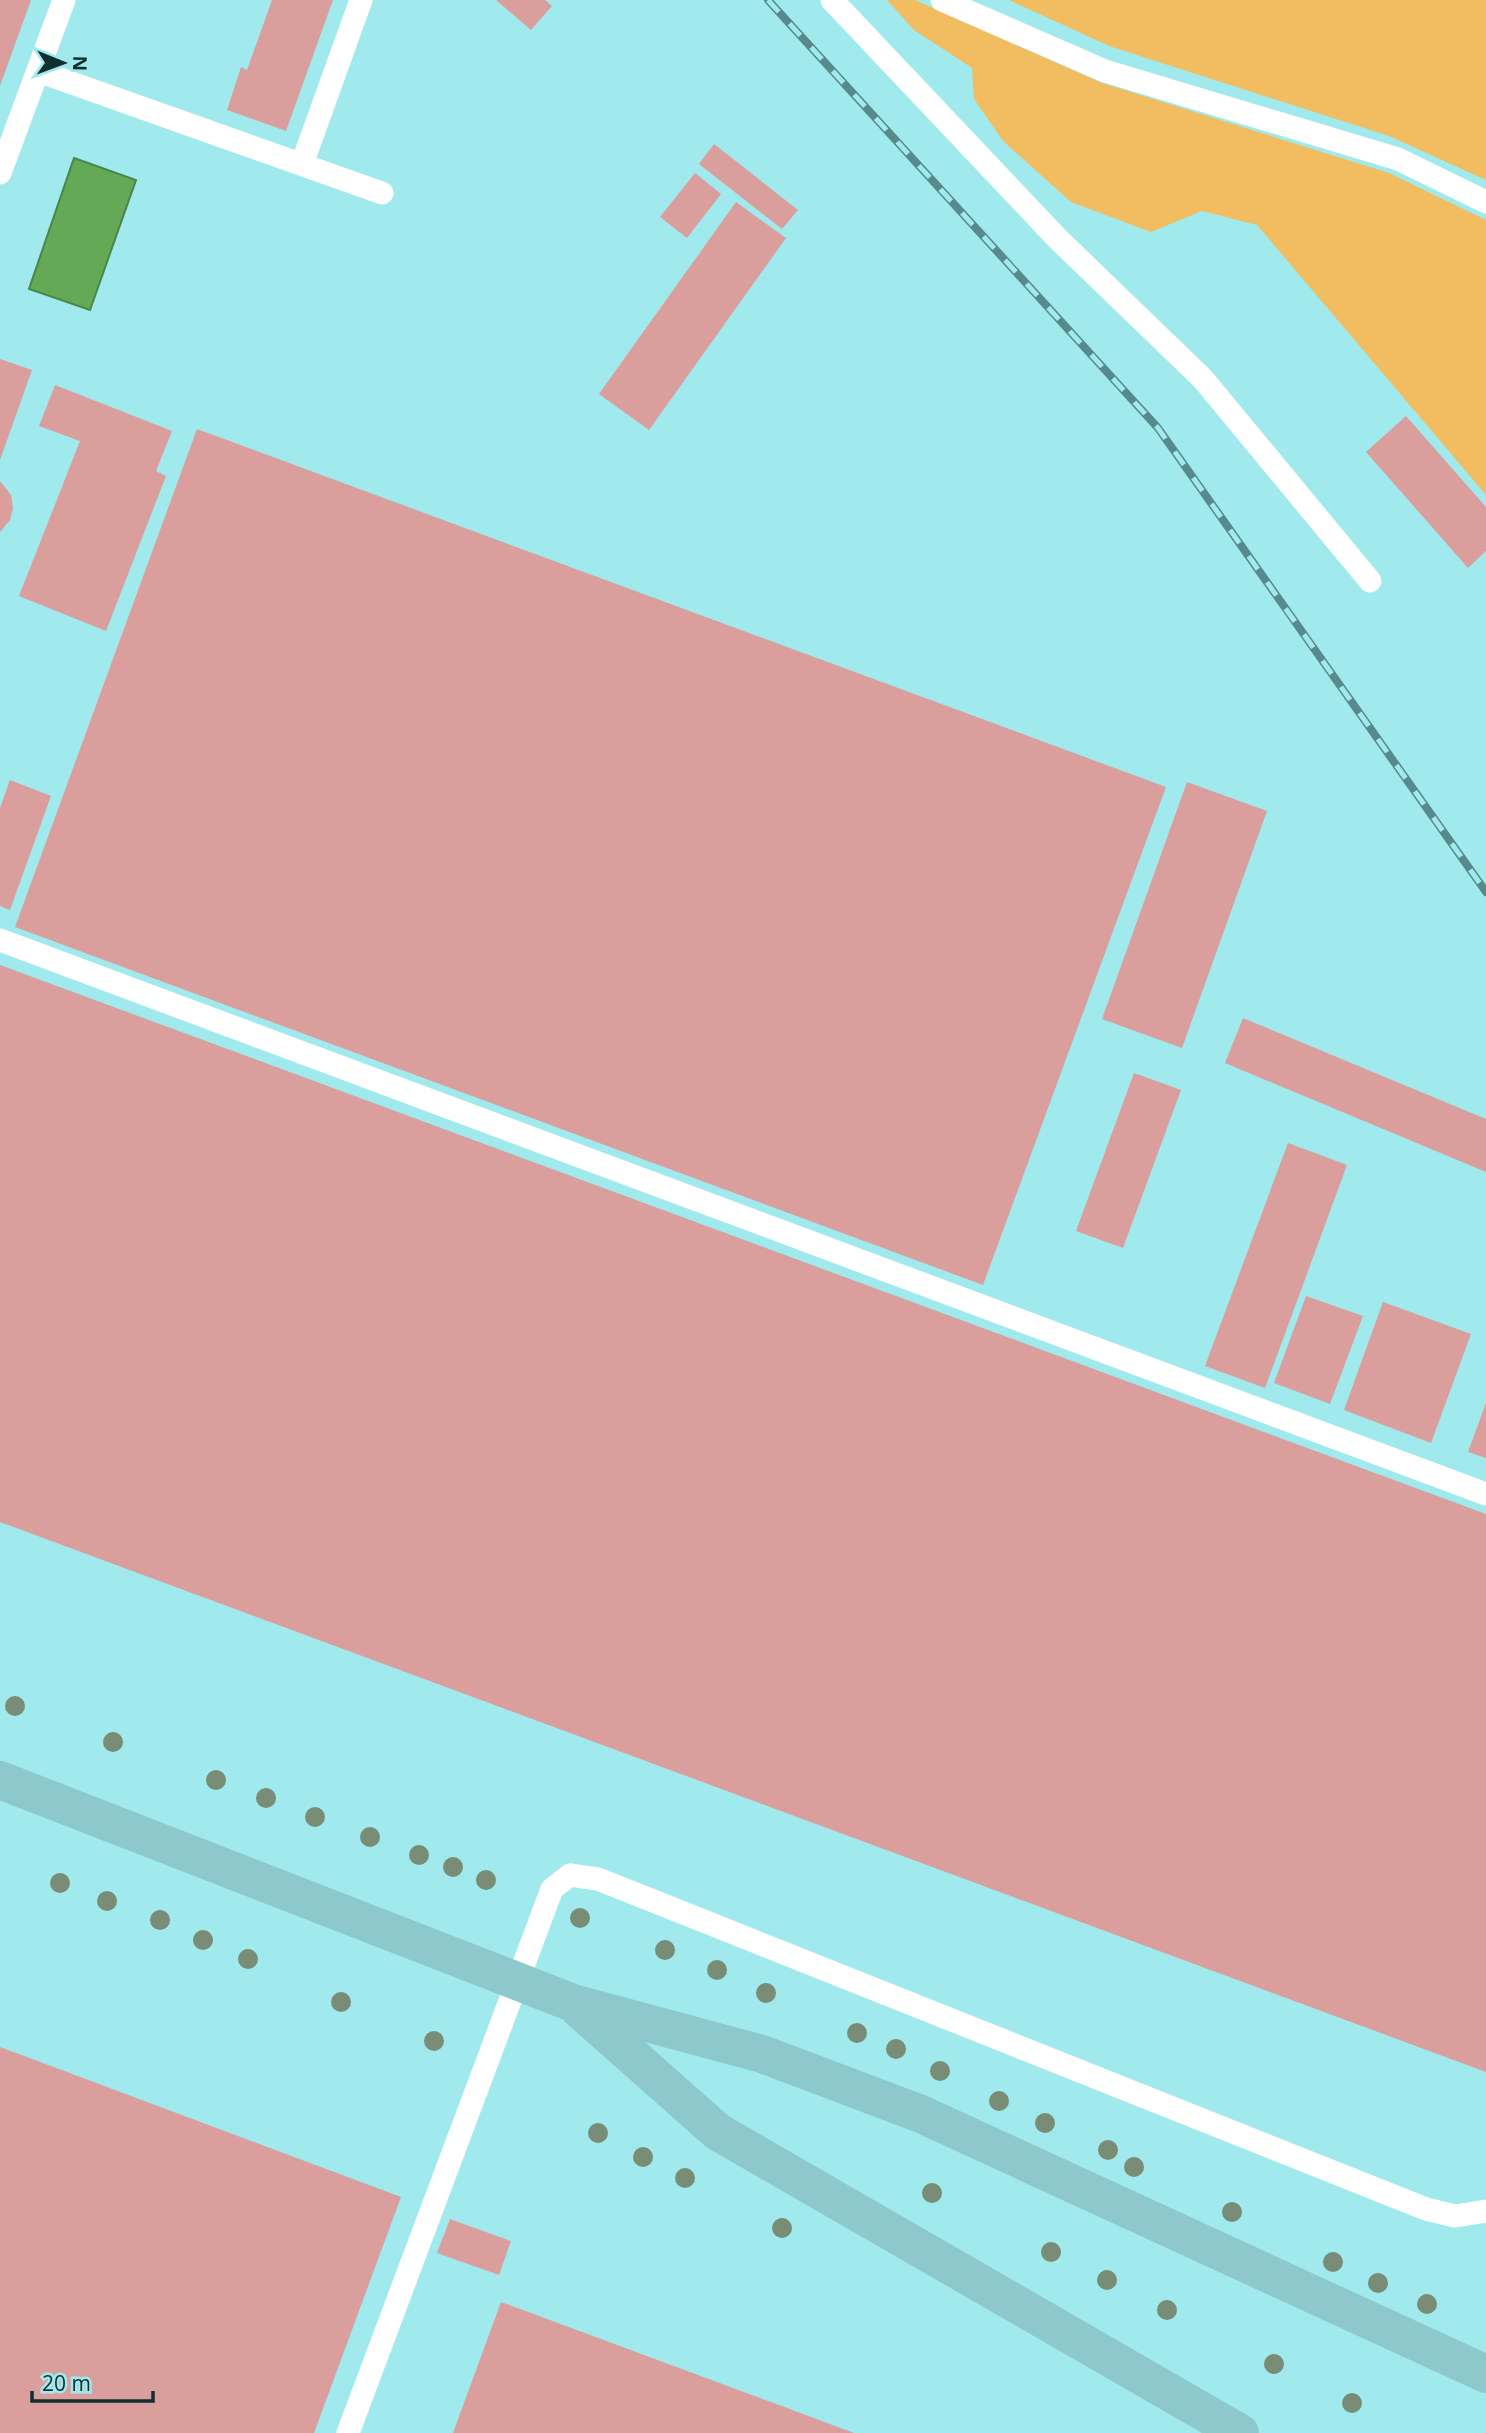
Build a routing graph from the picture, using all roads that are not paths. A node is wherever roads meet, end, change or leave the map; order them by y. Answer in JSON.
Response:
{"nodes":[{"id":1,"x":64,"y":0,"type":"edge"},
{"id":2,"x":361,"y":0,"type":"edge"},
{"id":3,"x":832,"y":0,"type":"edge"},
{"id":4,"x":942,"y":0,"type":"edge"},
{"id":5,"x":56,"y":78,"type":"junction"},
{"id":6,"x":302,"y":164,"type":"junction"},
{"id":7,"x":0,"y":173,"type":"edge"},
{"id":8,"x":382,"y":193,"type":"dead end"},
{"id":9,"x":1486,"y":202,"type":"edge"},
{"id":10,"x":1370,"y":581,"type":"dead end"},
{"id":11,"x":0,"y":940,"type":"edge"},
{"id":12,"x":1486,"y":1494,"type":"edge"},
{"id":13,"x":0,"y":1780,"type":"edge"},
{"id":14,"x":516,"y":1980,"type":"junction"},
{"id":15,"x":573,"y":2003,"type":"junction"},
{"id":16,"x":1486,"y":2211,"type":"edge"},
{"id":17,"x":1486,"y":2374,"type":"edge"},
{"id":18,"x":348,"y":2433,"type":"edge"},
{"id":19,"x":1240,"y":2433,"type":"edge"}],
"edges":[{"from":1,"to":5,"type":"lane"},
{"from":2,"to":6,"type":"lane"},
{"from":3,"to":10,"type":"lane"},
{"from":4,"to":9,"type":"lane"},
{"from":5,"to":6,"type":"lane"},
{"from":5,"to":7,"type":"lane"},
{"from":6,"to":8,"type":"lane"},
{"from":11,"to":12,"type":"lane"},
{"from":13,"to":14,"type":"main road"},
{"from":14,"to":15,"type":"main road"},
{"from":14,"to":16,"type":"lane"},
{"from":14,"to":18,"type":"lane"},
{"from":15,"to":17,"type":"main road"},
{"from":15,"to":19,"type":"main road"}]}
